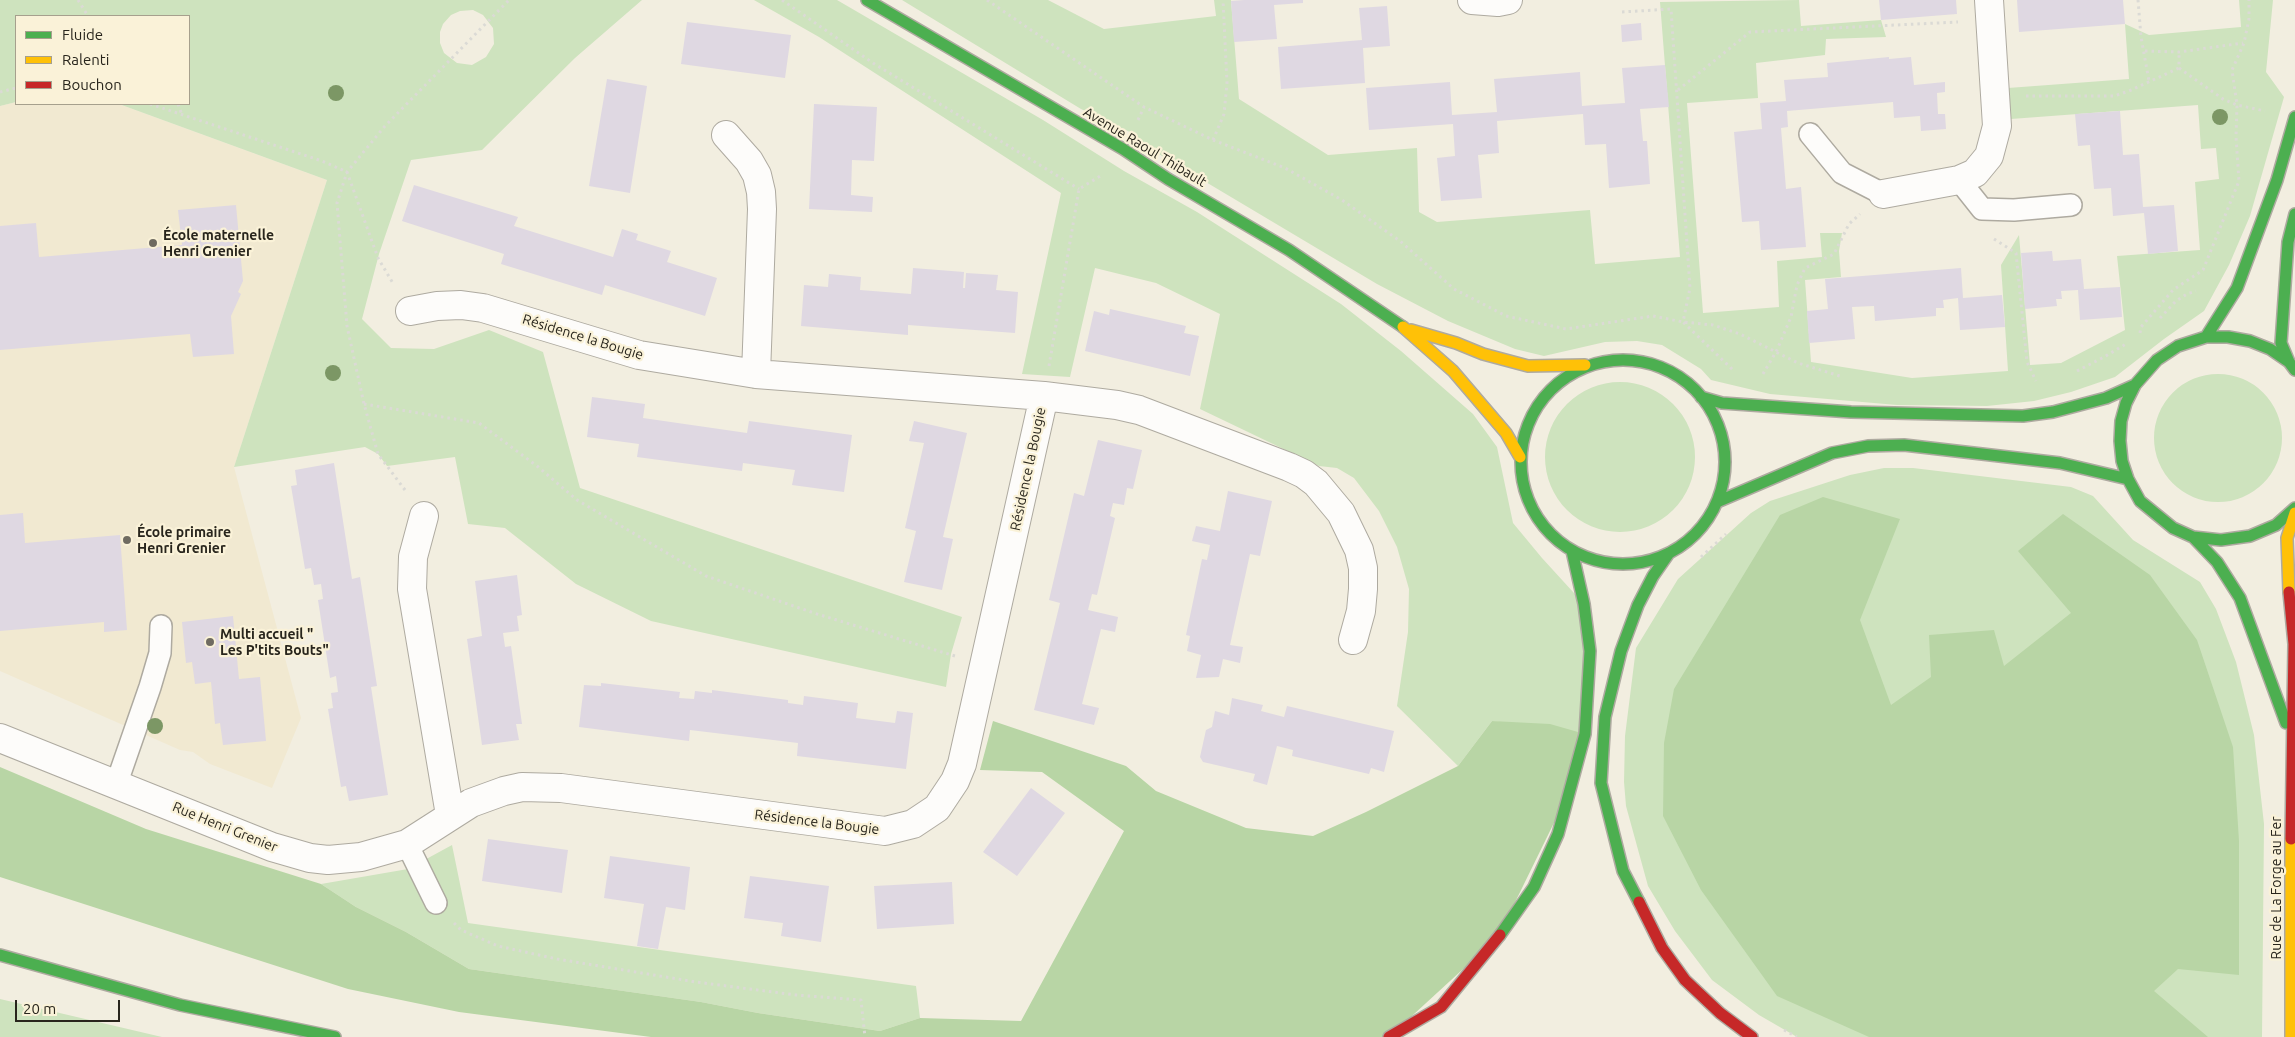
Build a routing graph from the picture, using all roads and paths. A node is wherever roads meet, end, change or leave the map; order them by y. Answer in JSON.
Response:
{"nodes":[{"id":1,"x":78,"y":0,"type":"edge"},
{"id":2,"x":510,"y":0,"type":"edge"},
{"id":3,"x":782,"y":0,"type":"edge"},
{"id":4,"x":867,"y":0,"type":"edge"},
{"id":5,"x":987,"y":0,"type":"edge"},
{"id":6,"x":1223,"y":0,"type":"edge"},
{"id":7,"x":1472,"y":0,"type":"edge"},
{"id":8,"x":1508,"y":0,"type":"edge"},
{"id":9,"x":2138,"y":0,"type":"edge"},
{"id":10,"x":2249,"y":0,"type":"edge"},
{"id":11,"x":1989,"y":10,"type":"edge"},
{"id":12,"x":1622,"y":12,"type":"dead end"},
{"id":13,"x":87,"y":15,"type":"edge"},
{"id":14,"x":2244,"y":43,"type":"junction"},
{"id":15,"x":2145,"y":51,"type":"junction"},
{"id":16,"x":2179,"y":52,"type":"junction"},
{"id":17,"x":2178,"y":68,"type":"junction"},
{"id":18,"x":2149,"y":81,"type":"junction"},
{"id":19,"x":15,"y":88,"type":"edge"},
{"id":20,"x":1677,"y":90,"type":"junction"},
{"id":21,"x":0,"y":92,"type":"edge"},
{"id":22,"x":1995,"y":98,"type":"junction"},
{"id":23,"x":153,"y":105,"type":"edge"},
{"id":24,"x":178,"y":105,"type":"edge"},
{"id":25,"x":2237,"y":105,"type":"junction"},
{"id":26,"x":182,"y":115,"type":"junction"},
{"id":27,"x":2295,"y":117,"type":"edge"},
{"id":28,"x":1810,"y":134,"type":"dead end"},
{"id":29,"x":726,"y":135,"type":"dead end"},
{"id":30,"x":1213,"y":140,"type":"junction"},
{"id":31,"x":347,"y":172,"type":"junction"},
{"id":32,"x":1959,"y":180,"type":"junction"},
{"id":33,"x":1883,"y":194,"type":"junction"},
{"id":34,"x":2071,"y":205,"type":"dead end"},
{"id":35,"x":1982,"y":209,"type":"junction"},
{"id":36,"x":2295,"y":214,"type":"edge"},
{"id":37,"x":2203,"y":289,"type":"dead end"},
{"id":38,"x":410,"y":311,"type":"joint"},
{"id":39,"x":2159,"y":320,"type":"dead end"},
{"id":40,"x":1683,"y":322,"type":"junction"},
{"id":41,"x":1403,"y":327,"type":"junction"},
{"id":42,"x":2147,"y":331,"type":"dead end"},
{"id":43,"x":2206,"y":338,"type":"junction"},
{"id":44,"x":2132,"y":340,"type":"dead end"},
{"id":45,"x":1777,"y":350,"type":"junction"},
{"id":46,"x":1588,"y":365,"type":"junction"},
{"id":47,"x":2292,"y":366,"type":"edge"},
{"id":48,"x":1735,"y":372,"type":"dead end"},
{"id":49,"x":756,"y":374,"type":"junction"},
{"id":50,"x":2069,"y":374,"type":"dead end"},
{"id":51,"x":1846,"y":378,"type":"dead end"},
{"id":52,"x":2045,"y":380,"type":"dead end"},
{"id":53,"x":1759,"y":382,"type":"dead end"},
{"id":54,"x":2028,"y":382,"type":"dead end"},
{"id":55,"x":2037,"y":382,"type":"junction"},
{"id":56,"x":2135,"y":385,"type":"junction"},
{"id":57,"x":1044,"y":396,"type":"junction"},
{"id":58,"x":1701,"y":397,"type":"junction"},
{"id":59,"x":364,"y":404,"type":"junction"},
{"id":60,"x":1520,"y":457,"type":"junction"},
{"id":61,"x":2128,"y":479,"type":"junction"},
{"id":62,"x":1717,"y":502,"type":"junction"},
{"id":63,"x":2295,"y":508,"type":"edge"},
{"id":64,"x":2295,"y":513,"type":"edge"},
{"id":65,"x":424,"y":516,"type":"joint"},
{"id":66,"x":1732,"y":529,"type":"dead end"},
{"id":67,"x":2193,"y":536,"type":"junction"},
{"id":68,"x":1572,"y":551,"type":"junction"},
{"id":69,"x":1669,"y":553,"type":"junction"},
{"id":70,"x":1699,"y":559,"type":"dead end"},
{"id":71,"x":161,"y":626,"type":"dead end"},
{"id":72,"x":1354,"y":640,"type":"dead end"},
{"id":73,"x":985,"y":664,"type":"junction"},
{"id":74,"x":0,"y":738,"type":"edge"},
{"id":75,"x":2291,"y":738,"type":"junction"},
{"id":76,"x":116,"y":786,"type":"junction"},
{"id":77,"x":450,"y":815,"type":"junction"},
{"id":78,"x":407,"y":844,"type":"junction"},
{"id":79,"x":436,"y":903,"type":"joint"},
{"id":80,"x":0,"y":955,"type":"edge"},
{"id":81,"x":2293,"y":1012,"type":"edge"},
{"id":82,"x":1778,"y":1027,"type":"dead end"},
{"id":83,"x":335,"y":1037,"type":"edge"},
{"id":84,"x":865,"y":1037,"type":"edge"},
{"id":85,"x":1389,"y":1037,"type":"edge"},
{"id":86,"x":1752,"y":1037,"type":"edge"},
{"id":87,"x":1797,"y":1037,"type":"edge"},
{"id":88,"x":2290,"y":1037,"type":"edge"}],
"edges":[{"from":1,"to":13,"type":"path"},
{"from":2,"to":31,"type":"path"},
{"from":3,"to":57,"type":"path"},
{"from":4,"to":41,"type":"main road","name":"Avenue Raoul Thibault"},
{"from":5,"to":30,"type":"path"},
{"from":6,"to":30,"type":"path"},
{"from":7,"to":8,"type":"street"},
{"from":9,"to":15,"type":"path"},
{"from":10,"to":14,"type":"path"},
{"from":11,"to":20,"type":"path"},
{"from":11,"to":22,"type":"street"},
{"from":12,"to":20,"type":"path"},
{"from":14,"to":16,"type":"path"},
{"from":14,"to":25,"type":"path"},
{"from":15,"to":16,"type":"path"},
{"from":15,"to":18,"type":"path"},
{"from":16,"to":17,"type":"path"},
{"from":17,"to":18,"type":"path"},
{"from":17,"to":25,"type":"path"},
{"from":18,"to":22,"type":"path"},
{"from":19,"to":21,"type":"path"},
{"from":20,"to":40,"type":"path"},
{"from":22,"to":32,"type":"street"},
{"from":23,"to":26,"type":"path"},
{"from":24,"to":26,"type":"path"},
{"from":25,"to":27,"type":"path"},
{"from":25,"to":42,"type":"path"},
{"from":26,"to":31,"type":"path"},
{"from":27,"to":43,"type":"main road"},
{"from":28,"to":33,"type":"lane"},
{"from":29,"to":49,"type":"street"},
{"from":30,"to":40,"type":"path"},
{"from":31,"to":38,"type":"path"},
{"from":31,"to":59,"type":"path"},
{"from":32,"to":33,"type":"street"},
{"from":32,"to":35,"type":"lane"},
{"from":33,"to":45,"type":"path"},
{"from":34,"to":35,"type":"lane"},
{"from":35,"to":55,"type":"path"},
{"from":36,"to":47,"type":"main road"},
{"from":37,"to":39,"type":"path"},
{"from":38,"to":49,"type":"street","name":"Résidence la Bougie"},
{"from":40,"to":45,"type":"path"},
{"from":40,"to":48,"type":"path"},
{"from":41,"to":46,"type":"main road"},
{"from":41,"to":60,"type":"main road"},
{"from":43,"to":47,"type":"main road"},
{"from":43,"to":56,"type":"main road"},
{"from":44,"to":50,"type":"path"},
{"from":45,"to":51,"type":"path"},
{"from":45,"to":53,"type":"path"},
{"from":46,"to":58,"type":"main road"},
{"from":46,"to":60,"type":"main road"},
{"from":49,"to":57,"type":"street","name":"Résidence la Bougie"},
{"from":52,"to":55,"type":"path"},
{"from":54,"to":55,"type":"path"},
{"from":56,"to":58,"type":"main road"},
{"from":56,"to":61,"type":"main road"},
{"from":57,"to":72,"type":"street","name":"Résidence la Bougie"},
{"from":57,"to":73,"type":"street","name":"Résidence la Bougie"},
{"from":58,"to":62,"type":"main road"},
{"from":59,"to":65,"type":"path"},
{"from":59,"to":73,"type":"path"},
{"from":60,"to":68,"type":"main road"},
{"from":61,"to":62,"type":"main road"},
{"from":61,"to":67,"type":"main road"},
{"from":62,"to":69,"type":"main road"},
{"from":63,"to":67,"type":"main road"},
{"from":64,"to":75,"type":"main road","name":"Rue de La Forge au Fer"},
{"from":65,"to":77,"type":"street"},
{"from":66,"to":70,"type":"path"},
{"from":67,"to":75,"type":"main road"},
{"from":68,"to":69,"type":"main road"},
{"from":68,"to":85,"type":"main road"},
{"from":69,"to":86,"type":"main road"},
{"from":71,"to":76,"type":"lane"},
{"from":73,"to":77,"type":"street","name":"Résidence la Bougie"},
{"from":74,"to":76,"type":"street","name":"Rue Henri Grenier"},
{"from":75,"to":81,"type":"main road","name":"Rue de La Forge au Fer"},
{"from":76,"to":78,"type":"street","name":"Rue Henri Grenier"},
{"from":77,"to":78,"type":"street","name":"Rue Henri Grenier"},
{"from":78,"to":79,"type":"lane"},
{"from":79,"to":84,"type":"path"},
{"from":80,"to":83,"type":"main road"},
{"from":81,"to":88,"type":"main road","name":"Rue de La Forge au Fer"},
{"from":82,"to":87,"type":"path"}]}
